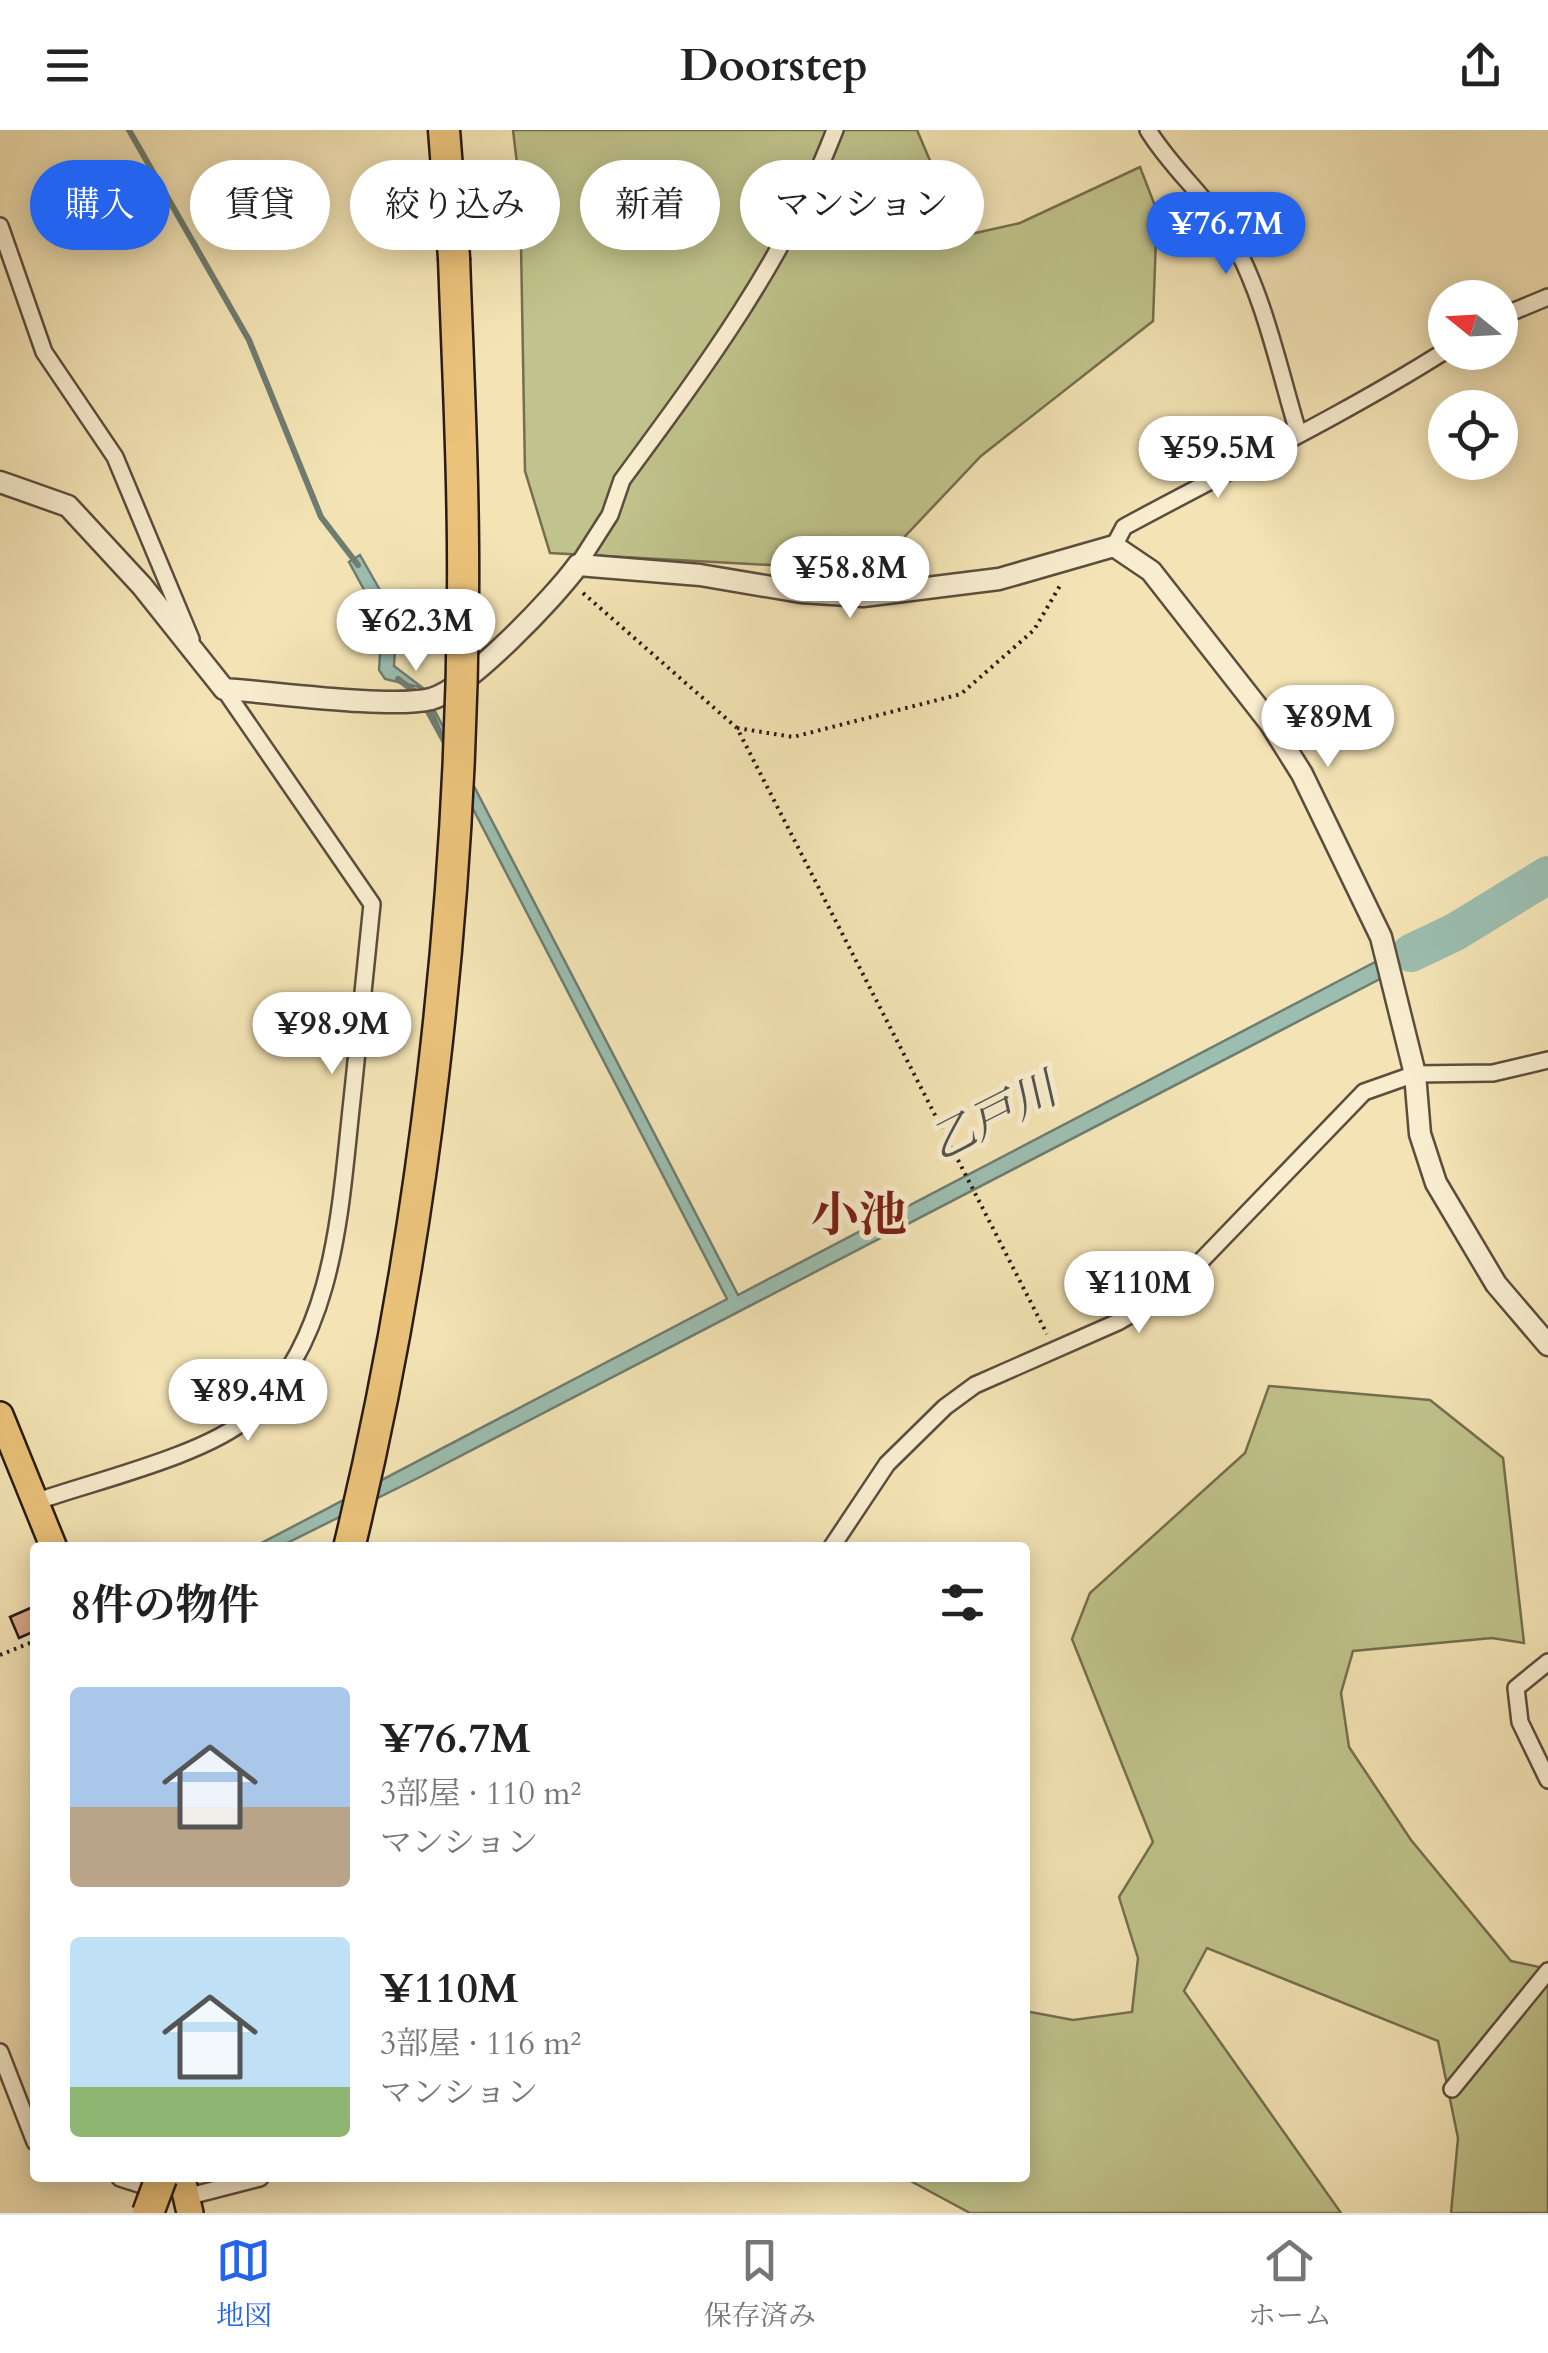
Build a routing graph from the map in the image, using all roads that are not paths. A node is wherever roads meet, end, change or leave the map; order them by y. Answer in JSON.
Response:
{"nodes":[{"id":1,"x":444,"y":130,"type":"edge"},
{"id":2,"x":835,"y":130,"type":"edge"},
{"id":3,"x":1148,"y":130,"type":"edge"},
{"id":4,"x":0,"y":226,"type":"edge"},
{"id":5,"x":1548,"y":296,"type":"edge"},
{"id":6,"x":1518,"y":310,"type":"edge"},
{"id":7,"x":1428,"y":362,"type":"edge"},
{"id":8,"x":1298,"y":432,"type":"junction"},
{"id":9,"x":0,"y":482,"type":"edge"},
{"id":10,"x":1114,"y":546,"type":"junction"},
{"id":11,"x":573,"y":572,"type":"junction"},
{"id":12,"x":196,"y":652,"type":"junction"},
{"id":13,"x":224,"y":689,"type":"junction"},
{"id":14,"x":1548,"y":1060,"type":"edge"},
{"id":15,"x":1416,"y":1074,"type":"junction"},
{"id":16,"x":1548,"y":1345,"type":"edge"},
{"id":17,"x":0,"y":1415,"type":"edge"},
{"id":18,"x":38,"y":1501,"type":"junction"},
{"id":19,"x":52,"y":1542,"type":"edge"},
{"id":20,"x":351,"y":1542,"type":"edge"},
{"id":21,"x":835,"y":1542,"type":"edge"},
{"id":22,"x":1548,"y":1662,"type":"edge"},
{"id":23,"x":1548,"y":1780,"type":"edge"},
{"id":24,"x":1548,"y":1971,"type":"edge"},
{"id":25,"x":0,"y":2052,"type":"edge"},
{"id":26,"x":1452,"y":2089,"type":"dead end"},
{"id":27,"x":30,"y":2129,"type":"edge"},
{"id":28,"x":135,"y":2182,"type":"edge"},
{"id":29,"x":160,"y":2182,"type":"edge"},
{"id":30,"x":244,"y":2182,"type":"edge"},
{"id":31,"x":186,"y":2196,"type":"edge"},
{"id":32,"x":148,"y":2213,"type":"edge"}],
"edges":[{"from":1,"to":20,"type":"highway","bridge":true},
{"from":2,"to":11,"type":"street"},
{"from":3,"to":8,"type":"street"},
{"from":4,"to":12,"type":"street"},
{"from":5,"to":6,"type":"street"},
{"from":7,"to":8,"type":"street"},
{"from":8,"to":10,"type":"street"},
{"from":9,"to":12,"type":"street"},
{"from":10,"to":11,"type":"street"},
{"from":10,"to":15,"type":"street"},
{"from":11,"to":13,"type":"street"},
{"from":12,"to":13,"type":"street"},
{"from":13,"to":18,"type":"street"},
{"from":14,"to":15,"type":"street"},
{"from":15,"to":16,"type":"street"},
{"from":15,"to":21,"type":"street"},
{"from":17,"to":18,"type":"main road"},
{"from":18,"to":19,"type":"main road"},
{"from":22,"to":23,"type":"street"},
{"from":24,"to":26,"type":"street"},
{"from":25,"to":27,"type":"street"},
{"from":28,"to":31,"type":"street"},
{"from":29,"to":32,"type":"highway","bridge":true},
{"from":30,"to":31,"type":"street"}]}
